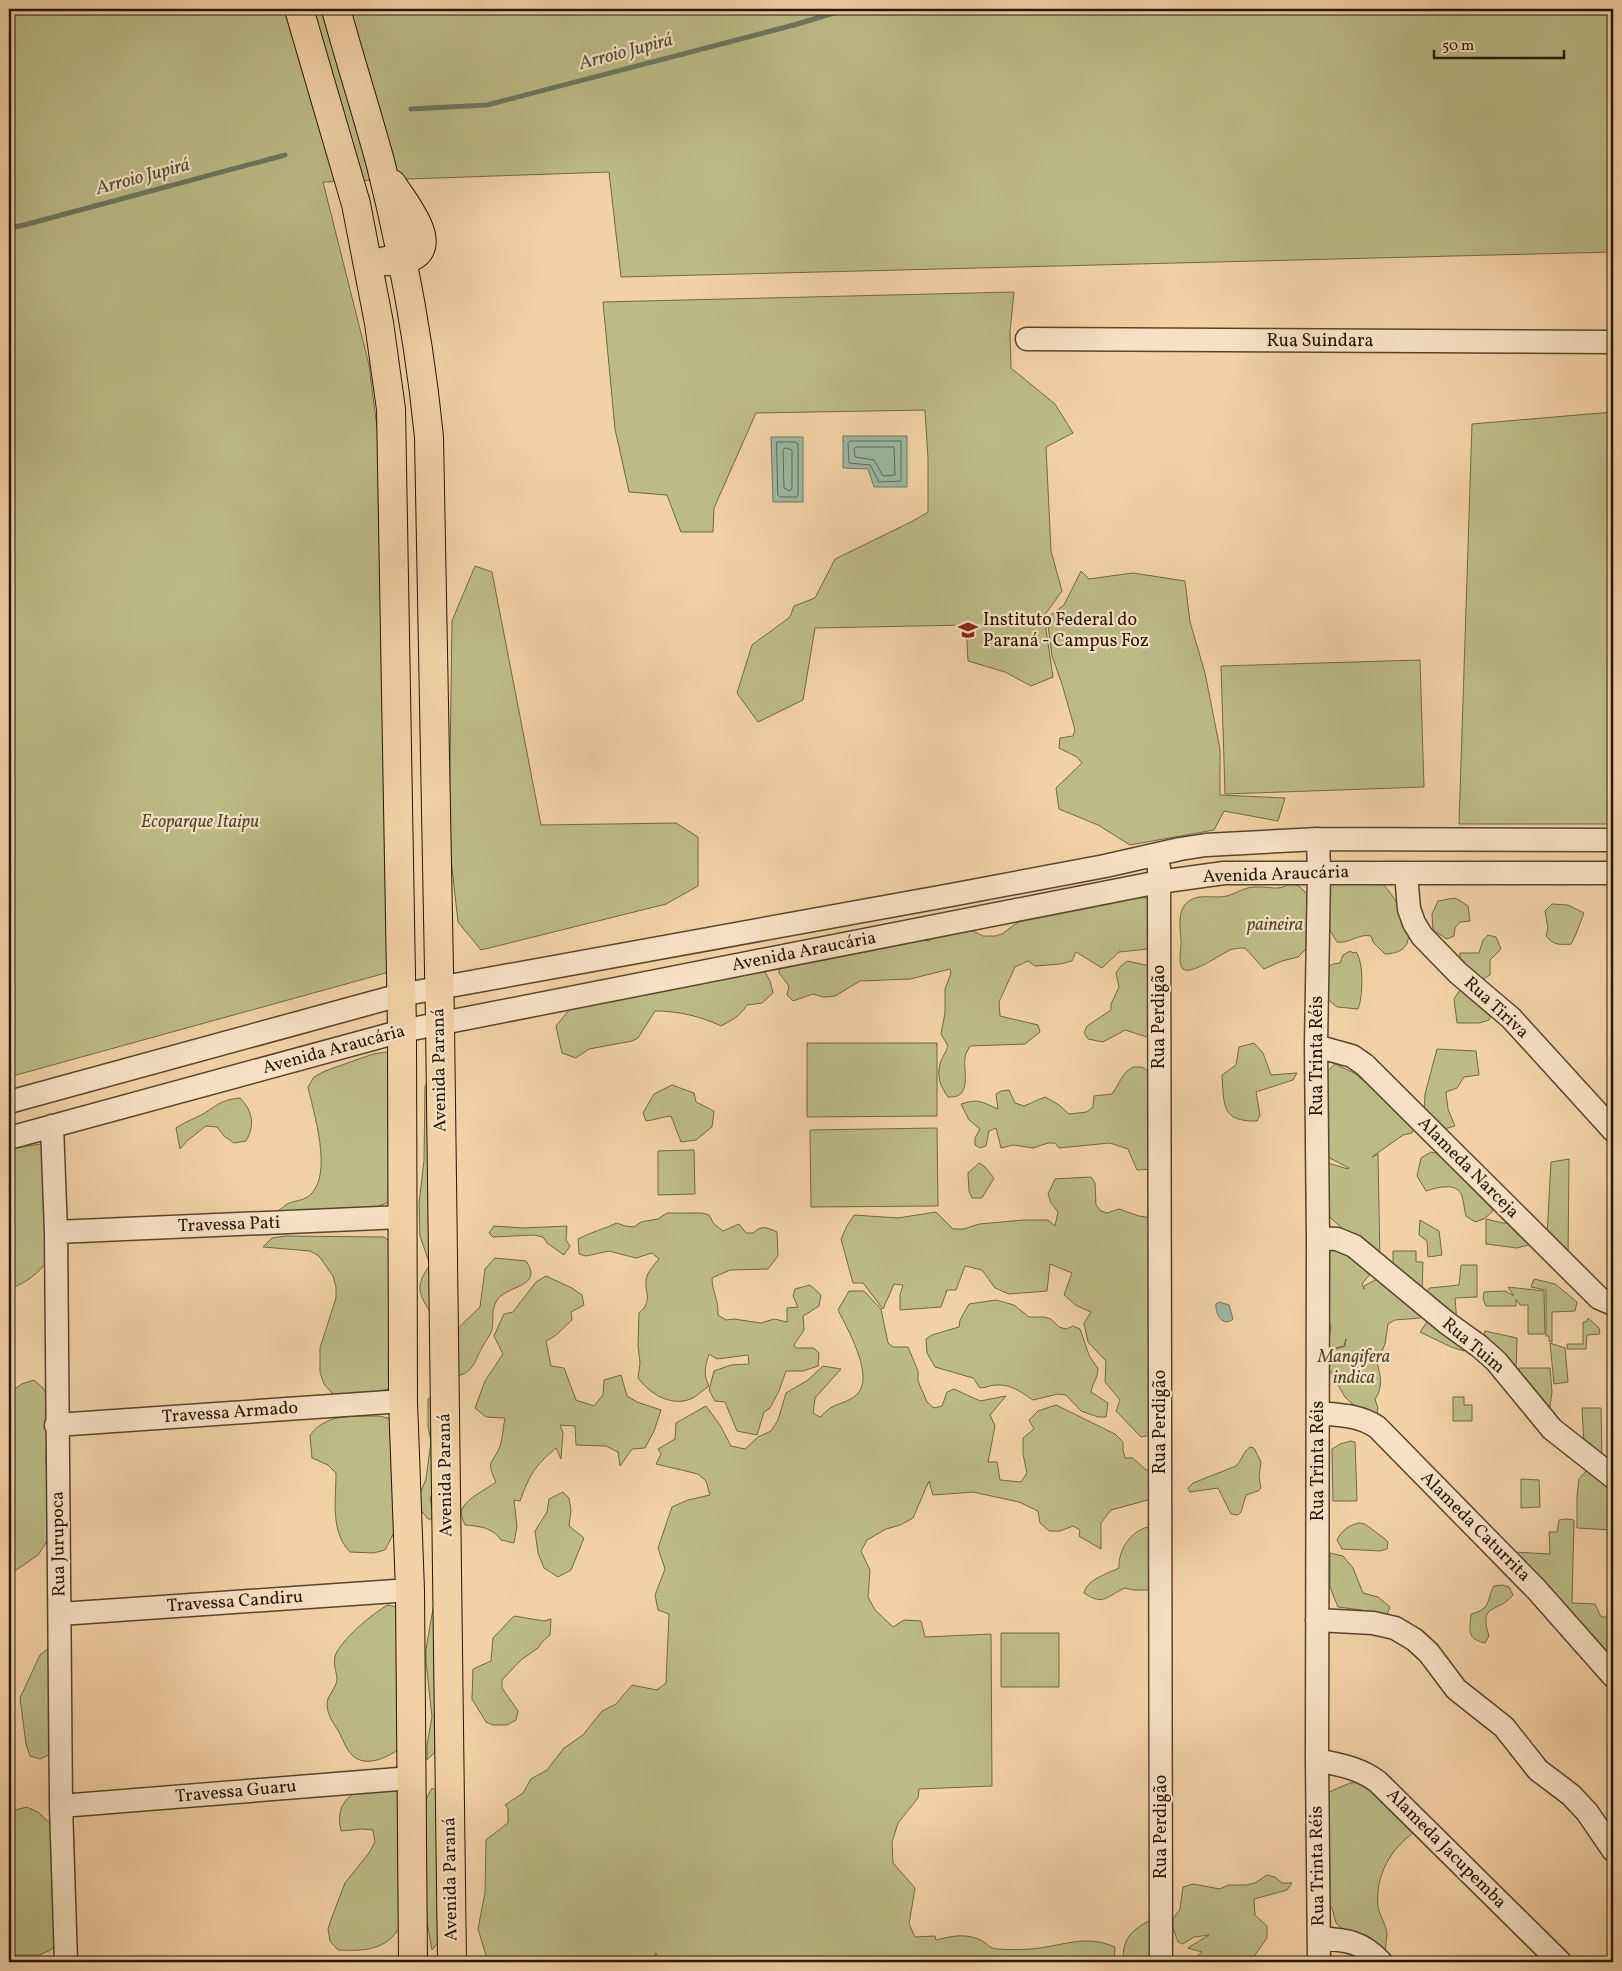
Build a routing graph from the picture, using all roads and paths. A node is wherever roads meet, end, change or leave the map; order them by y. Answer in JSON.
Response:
{"nodes":[{"id":1,"x":299,"y":9,"type":"edge"},
{"id":2,"x":336,"y":9,"type":"edge"},
{"id":3,"x":365,"y":248,"type":"junction"},
{"id":4,"x":402,"y":261,"type":"junction"},
{"id":5,"x":1027,"y":339,"type":"dead end"},
{"id":6,"x":1613,"y":342,"type":"edge"},
{"id":7,"x":1318,"y":839,"type":"junction"},
{"id":8,"x":1613,"y":840,"type":"edge"},
{"id":9,"x":1159,"y":854,"type":"junction"},
{"id":10,"x":1319,"y":872,"type":"junction"},
{"id":11,"x":1406,"y":873,"type":"junction"},
{"id":12,"x":1613,"y":873,"type":"edge"},
{"id":13,"x":1159,"y":882,"type":"junction"},
{"id":14,"x":438,"y":987,"type":"junction"},
{"id":15,"x":400,"y":995,"type":"junction"},
{"id":16,"x":440,"y":1023,"type":"junction"},
{"id":17,"x":402,"y":1031,"type":"junction"},
{"id":18,"x":1316,"y":1046,"type":"junction"},
{"id":19,"x":9,"y":1102,"type":"edge"},
{"id":20,"x":52,"y":1126,"type":"junction"},
{"id":21,"x":1613,"y":1130,"type":"edge"},
{"id":22,"x":9,"y":1138,"type":"edge"},
{"id":23,"x":402,"y":1217,"type":"junction"},
{"id":24,"x":56,"y":1232,"type":"junction"},
{"id":25,"x":1318,"y":1238,"type":"junction"},
{"id":26,"x":1613,"y":1304,"type":"edge"},
{"id":27,"x":404,"y":1401,"type":"junction"},
{"id":28,"x":1318,"y":1412,"type":"junction"},
{"id":29,"x":56,"y":1425,"type":"junction"},
{"id":30,"x":1613,"y":1477,"type":"edge"},
{"id":31,"x":410,"y":1590,"type":"junction"},
{"id":32,"x":60,"y":1614,"type":"junction"},
{"id":33,"x":1317,"y":1620,"type":"junction"},
{"id":34,"x":1613,"y":1676,"type":"edge"},
{"id":35,"x":1317,"y":1760,"type":"junction"},
{"id":36,"x":411,"y":1778,"type":"junction"},
{"id":37,"x":61,"y":1806,"type":"junction"},
{"id":38,"x":1613,"y":1850,"type":"edge"},
{"id":39,"x":1319,"y":1938,"type":"junction"},
{"id":40,"x":66,"y":1962,"type":"edge"},
{"id":41,"x":413,"y":1962,"type":"edge"},
{"id":42,"x":452,"y":1962,"type":"edge"},
{"id":43,"x":1161,"y":1962,"type":"edge"},
{"id":44,"x":1319,"y":1962,"type":"edge"},
{"id":45,"x":1381,"y":1962,"type":"edge"},
{"id":46,"x":1560,"y":1962,"type":"edge"}],
"edges":[{"from":1,"to":3,"type":"main road"},
{"from":2,"to":4,"type":"main road","name":"Avenida Paraná"},
{"from":3,"to":4,"type":"main road"},
{"from":3,"to":15,"type":"main road"},
{"from":4,"to":14,"type":"main road","name":"Avenida Paraná"},
{"from":5,"to":6,"type":"street","name":"Rua Suindara"},
{"from":7,"to":8,"type":"street","name":"Avenida Araucária"},
{"from":7,"to":9,"type":"street","name":"Avenida Araucária"},
{"from":7,"to":10,"type":"street","name":"Rua Trinta Réis"},
{"from":9,"to":13,"type":"street","name":"Rua Perdigão"},
{"from":9,"to":14,"type":"street","name":"Avenida Araucária"},
{"from":10,"to":11,"type":"street","name":"Avenida Araucária"},
{"from":10,"to":13,"type":"street","name":"Avenida Araucária"},
{"from":10,"to":18,"type":"street","name":"Rua Trinta Réis"},
{"from":11,"to":12,"type":"street","name":"Avenida Araucária"},
{"from":11,"to":21,"type":"street","name":"Rua Tiriva"},
{"from":13,"to":16,"type":"street","name":"Avenida Araucária"},
{"from":13,"to":43,"type":"street","name":"Rua Perdigão"},
{"from":14,"to":15,"type":"street","name":"Avenida Araucária"},
{"from":14,"to":16,"type":"main road","name":"Avenida Paraná"},
{"from":15,"to":17,"type":"main road"},
{"from":15,"to":19,"type":"street","name":"Avenida Araucária"},
{"from":16,"to":17,"type":"street","name":"Avenida Araucária"},
{"from":16,"to":42,"type":"main road","name":"Avenida Paraná"},
{"from":17,"to":20,"type":"street","name":"Avenida Araucária"},
{"from":17,"to":23,"type":"main road"},
{"from":18,"to":25,"type":"street","name":"Rua Trinta Réis"},
{"from":18,"to":26,"type":"street","name":"Alameda Narceja"},
{"from":20,"to":22,"type":"street","name":"Avenida Araucária"},
{"from":20,"to":24,"type":"street","name":"Rua Jurupoca"},
{"from":23,"to":24,"type":"street","name":"Travessa Pati"},
{"from":23,"to":27,"type":"main road"},
{"from":24,"to":29,"type":"street","name":"Rua Jurupoca"},
{"from":25,"to":28,"type":"street","name":"Rua Trinta Réis"},
{"from":25,"to":30,"type":"street","name":"Rua Tuim"},
{"from":27,"to":29,"type":"street","name":"Travessa Armado"},
{"from":27,"to":31,"type":"main road"},
{"from":28,"to":33,"type":"street","name":"Rua Trinta Réis"},
{"from":28,"to":34,"type":"street","name":"Alameda Caturrita"},
{"from":29,"to":32,"type":"street","name":"Rua Jurupoca"},
{"from":31,"to":32,"type":"street","name":"Travessa Candiru"},
{"from":31,"to":36,"type":"main road"},
{"from":32,"to":37,"type":"street","name":"Rua Jurupoca"},
{"from":33,"to":35,"type":"street","name":"Rua Trinta Réis"},
{"from":33,"to":38,"type":"street"},
{"from":35,"to":39,"type":"street","name":"Rua Trinta Réis"},
{"from":35,"to":46,"type":"street","name":"Alameda Jacupemba"},
{"from":36,"to":37,"type":"street","name":"Travessa Guaru"},
{"from":36,"to":41,"type":"main road"},
{"from":37,"to":40,"type":"street","name":"Rua Jurupoca"},
{"from":39,"to":44,"type":"street","name":"Rua Trinta Réis"},
{"from":39,"to":45,"type":"street"}]}
